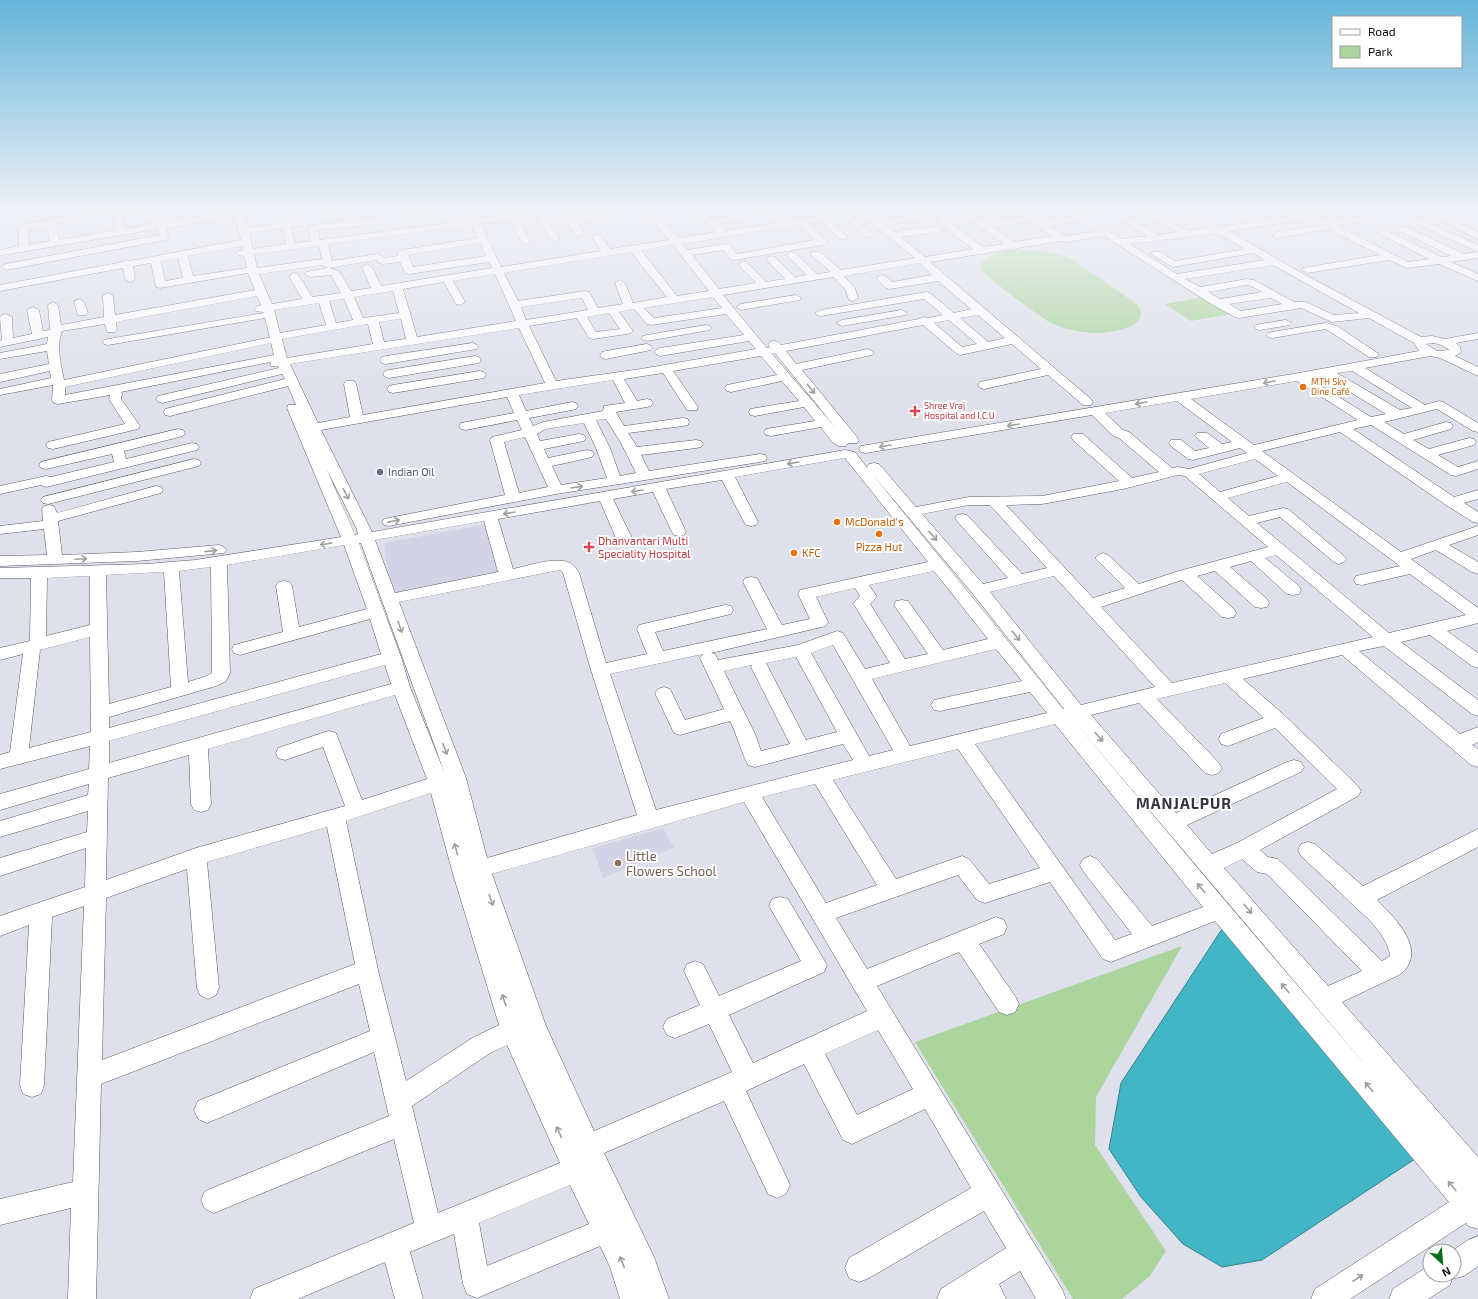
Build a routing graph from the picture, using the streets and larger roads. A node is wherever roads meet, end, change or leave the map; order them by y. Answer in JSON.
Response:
{"nodes":[{"id":1,"x":9,"y":271,"type":"edge"},
{"id":2,"x":36,"y":271,"type":"edge"},
{"id":3,"x":65,"y":271,"type":"edge"},
{"id":4,"x":91,"y":271,"type":"edge"},
{"id":5,"x":126,"y":271,"type":"edge"},
{"id":6,"x":154,"y":271,"type":"edge"},
{"id":7,"x":184,"y":271,"type":"edge"},
{"id":8,"x":214,"y":271,"type":"edge"},
{"id":9,"x":250,"y":271,"type":"edge"},
{"id":10,"x":306,"y":271,"type":"edge"},
{"id":11,"x":367,"y":271,"type":"edge"},
{"id":12,"x":499,"y":271,"type":"joint"},
{"id":13,"x":652,"y":271,"type":"edge"},
{"id":14,"x":704,"y":271,"type":"edge"},
{"id":15,"x":749,"y":271,"type":"edge"},
{"id":16,"x":783,"y":271,"type":"edge"},
{"id":17,"x":808,"y":271,"type":"edge"},
{"id":18,"x":833,"y":271,"type":"edge"},
{"id":19,"x":865,"y":271,"type":"edge"},
{"id":20,"x":933,"y":271,"type":"edge"},
{"id":21,"x":1164,"y":271,"type":"edge"},
{"id":22,"x":1217,"y":271,"type":"edge"},
{"id":23,"x":1290,"y":271,"type":"edge"},
{"id":24,"x":1308,"y":271,"type":"edge"},
{"id":25,"x":1461,"y":271,"type":"edge"},
{"id":26,"x":310,"y":274,"type":"dead end"},
{"id":27,"x":66,"y":275,"type":"junction"},
{"id":28,"x":838,"y":275,"type":"junction"},
{"id":29,"x":216,"y":276,"type":"junction"},
{"id":30,"x":294,"y":276,"type":"dead end"},
{"id":31,"x":1174,"y":277,"type":"junction"},
{"id":32,"x":1475,"y":277,"type":"edge"},
{"id":33,"x":816,"y":278,"type":"junction"},
{"id":34,"x":881,"y":278,"type":"dead end"},
{"id":35,"x":940,"y":278,"type":"junction"},
{"id":36,"x":1455,"y":278,"type":"dead end"},
{"id":37,"x":130,"y":279,"type":"dead end"},
{"id":38,"x":447,"y":279,"type":"junction"},
{"id":39,"x":38,"y":281,"type":"junction"},
{"id":40,"x":189,"y":281,"type":"junction"},
{"id":41,"x":794,"y":282,"type":"junction"},
{"id":42,"x":620,"y":284,"type":"dead end"},
{"id":43,"x":160,"y":285,"type":"junction"},
{"id":44,"x":764,"y":286,"type":"junction"},
{"id":45,"x":397,"y":287,"type":"junction"},
{"id":46,"x":376,"y":290,"type":"junction"},
{"id":47,"x":1198,"y":291,"type":"junction"},
{"id":48,"x":722,"y":293,"type":"junction"},
{"id":49,"x":256,"y":294,"type":"junction"},
{"id":50,"x":1273,"y":294,"type":"junction"},
{"id":51,"x":348,"y":295,"type":"junction"},
{"id":52,"x":108,"y":296,"type":"dead end"},
{"id":53,"x":796,"y":298,"type":"dead end"},
{"id":54,"x":323,"y":299,"type":"junction"},
{"id":55,"x":674,"y":300,"type":"junction"},
{"id":56,"x":79,"y":302,"type":"dead end"},
{"id":57,"x":306,"y":302,"type":"junction"},
{"id":58,"x":460,"y":302,"type":"dead end"},
{"id":59,"x":854,"y":302,"type":"junction"},
{"id":60,"x":1217,"y":303,"type":"junction"},
{"id":61,"x":514,"y":305,"type":"junction"},
{"id":62,"x":633,"y":306,"type":"junction"},
{"id":63,"x":1293,"y":306,"type":"junction"},
{"id":64,"x":741,"y":308,"type":"junction"},
{"id":65,"x":33,"y":310,"type":"dead end"},
{"id":66,"x":612,"y":310,"type":"junction"},
{"id":67,"x":729,"y":310,"type":"junction"},
{"id":68,"x":980,"y":311,"type":"junction"},
{"id":69,"x":596,"y":312,"type":"junction"},
{"id":70,"x":308,"y":313,"type":"dead end"},
{"id":71,"x":821,"y":313,"type":"dead end"},
{"id":72,"x":902,"y":313,"type":"dead end"},
{"id":73,"x":74,"y":314,"type":"junction"},
{"id":74,"x":109,"y":314,"type":"junction"},
{"id":75,"x":137,"y":314,"type":"junction"},
{"id":76,"x":405,"y":315,"type":"junction"},
{"id":77,"x":580,"y":315,"type":"junction"},
{"id":78,"x":1370,"y":315,"type":"junction"},
{"id":79,"x":193,"y":316,"type":"junction"},
{"id":80,"x":950,"y":316,"type":"junction"},
{"id":81,"x":1326,"y":316,"type":"junction"},
{"id":82,"x":6,"y":317,"type":"dead end"},
{"id":83,"x":868,"y":318,"type":"junction"},
{"id":84,"x":166,"y":320,"type":"junction"},
{"id":85,"x":372,"y":320,"type":"junction"},
{"id":86,"x":924,"y":320,"type":"junction"},
{"id":87,"x":55,"y":321,"type":"junction"},
{"id":88,"x":358,"y":322,"type":"junction"},
{"id":89,"x":842,"y":323,"type":"dead end"},
{"id":90,"x":522,"y":324,"type":"junction"},
{"id":91,"x":757,"y":325,"type":"dead end"},
{"id":92,"x":338,"y":326,"type":"junction"},
{"id":93,"x":1260,"y":327,"type":"dead end"},
{"id":94,"x":706,"y":328,"type":"dead end"},
{"id":95,"x":690,"y":330,"type":"junction"},
{"id":96,"x":881,"y":330,"type":"junction"},
{"id":97,"x":1272,"y":335,"type":"dead end"},
{"id":98,"x":38,"y":336,"type":"junction"},
{"id":99,"x":141,"y":336,"type":"junction"},
{"id":100,"x":615,"y":336,"type":"junction"},
{"id":101,"x":752,"y":337,"type":"junction"},
{"id":102,"x":767,"y":337,"type":"dead end"},
{"id":103,"x":271,"y":339,"type":"junction"},
{"id":104,"x":1014,"y":340,"type":"junction"},
{"id":105,"x":413,"y":341,"type":"junction"},
{"id":106,"x":819,"y":342,"type":"junction"},
{"id":107,"x":4,"y":343,"type":"edge"},
{"id":108,"x":1477,"y":343,"type":"edge"},
{"id":109,"x":702,"y":345,"type":"junction"},
{"id":110,"x":801,"y":345,"type":"junction"},
{"id":111,"x":53,"y":346,"type":"junction"},
{"id":112,"x":381,"y":346,"type":"junction"},
{"id":113,"x":986,"y":346,"type":"junction"},
{"id":114,"x":1433,"y":346,"type":"junction"},
{"id":115,"x":473,"y":347,"type":"dead end"},
{"id":116,"x":1457,"y":347,"type":"junction"},
{"id":117,"x":778,"y":349,"type":"junction"},
{"id":118,"x":350,"y":351,"type":"junction"},
{"id":119,"x":765,"y":351,"type":"junction"},
{"id":120,"x":628,"y":352,"type":"junction"},
{"id":121,"x":660,"y":352,"type":"dead end"},
{"id":122,"x":868,"y":353,"type":"dead end"},
{"id":123,"x":1373,"y":354,"type":"junction"},
{"id":124,"x":606,"y":355,"type":"dead end"},
{"id":125,"x":1,"y":356,"type":"dead end"},
{"id":126,"x":386,"y":360,"type":"junction"},
{"id":127,"x":475,"y":360,"type":"dead end"},
{"id":128,"x":836,"y":360,"type":"junction"},
{"id":129,"x":1478,"y":363,"type":"edge"},
{"id":130,"x":816,"y":364,"type":"junction"},
{"id":131,"x":55,"y":366,"type":"junction"},
{"id":132,"x":279,"y":367,"type":"junction"},
{"id":133,"x":1354,"y":367,"type":"junction"},
{"id":134,"x":794,"y":368,"type":"junction"},
{"id":135,"x":666,"y":369,"type":"junction"},
{"id":136,"x":1051,"y":371,"type":"junction"},
{"id":137,"x":1326,"y":372,"type":"junction"},
{"id":138,"x":1478,"y":372,"type":"edge"},
{"id":139,"x":641,"y":373,"type":"junction"},
{"id":140,"x":389,"y":374,"type":"junction"},
{"id":141,"x":480,"y":375,"type":"dead end"},
{"id":142,"x":617,"y":377,"type":"junction"},
{"id":143,"x":785,"y":377,"type":"junction"},
{"id":144,"x":1299,"y":377,"type":"junction"},
{"id":145,"x":0,"y":378,"type":"edge"},
{"id":146,"x":94,"y":378,"type":"junction"},
{"id":147,"x":58,"y":383,"type":"junction"},
{"id":148,"x":350,"y":384,"type":"dead end"},
{"id":149,"x":552,"y":385,"type":"junction"},
{"id":150,"x":984,"y":385,"type":"dead end"},
{"id":151,"x":731,"y":388,"type":"dead end"},
{"id":152,"x":393,"y":389,"type":"junction"},
{"id":153,"x":112,"y":390,"type":"junction"},
{"id":154,"x":2,"y":392,"type":"dead end"},
{"id":155,"x":511,"y":392,"type":"junction"},
{"id":156,"x":96,"y":393,"type":"junction"},
{"id":157,"x":1180,"y":397,"type":"junction"},
{"id":158,"x":162,"y":399,"type":"dead end"},
{"id":159,"x":647,"y":403,"type":"dead end"},
{"id":160,"x":807,"y":403,"type":"junction"},
{"id":161,"x":633,"y":405,"type":"junction"},
{"id":162,"x":572,"y":406,"type":"dead end"},
{"id":163,"x":692,"y":407,"type":"dead end"},
{"id":164,"x":1091,"y":407,"type":"junction"},
{"id":165,"x":1423,"y":409,"type":"junction"},
{"id":166,"x":170,"y":412,"type":"dead end"},
{"id":167,"x":398,"y":412,"type":"junction"},
{"id":168,"x":755,"y":412,"type":"dead end"},
{"id":169,"x":610,"y":414,"type":"junction"},
{"id":170,"x":522,"y":415,"type":"junction"},
{"id":171,"x":1398,"y":415,"type":"junction"},
{"id":172,"x":588,"y":418,"type":"junction"},
{"id":173,"x":356,"y":419,"type":"junction"},
{"id":174,"x":1371,"y":421,"type":"junction"},
{"id":175,"x":684,"y":422,"type":"dead end"},
{"id":176,"x":824,"y":423,"type":"junction"},
{"id":177,"x":466,"y":426,"type":"dead end"},
{"id":178,"x":1446,"y":426,"type":"dead end"},
{"id":179,"x":308,"y":428,"type":"junction"},
{"id":180,"x":1342,"y":428,"type":"junction"},
{"id":181,"x":1478,"y":428,"type":"edge"},
{"id":182,"x":620,"y":430,"type":"junction"},
{"id":183,"x":529,"y":432,"type":"junction"},
{"id":184,"x":771,"y":432,"type":"dead end"},
{"id":185,"x":178,"y":433,"type":"dead end"},
{"id":186,"x":1202,"y":436,"type":"dead end"},
{"id":187,"x":1078,"y":437,"type":"dead end"},
{"id":188,"x":579,"y":438,"type":"dead end"},
{"id":189,"x":1402,"y":439,"type":"junction"},
{"id":190,"x":1469,"y":442,"type":"dead end"},
{"id":191,"x":1176,"y":443,"type":"dead end"},
{"id":192,"x":696,"y":444,"type":"dead end"},
{"id":193,"x":53,"y":445,"type":"dead end"},
{"id":194,"x":536,"y":446,"type":"junction"},
{"id":195,"x":192,"y":447,"type":"dead end"},
{"id":196,"x":851,"y":448,"type":"junction"},
{"id":197,"x":117,"y":449,"type":"junction"},
{"id":198,"x":1220,"y":449,"type":"junction"},
{"id":199,"x":1251,"y":449,"type":"junction"},
{"id":200,"x":633,"y":452,"type":"junction"},
{"id":201,"x":587,"y":454,"type":"dead end"},
{"id":202,"x":1428,"y":454,"type":"junction"},
{"id":203,"x":194,"y":463,"type":"dead end"},
{"id":204,"x":544,"y":463,"type":"junction"},
{"id":205,"x":121,"y":464,"type":"junction"},
{"id":206,"x":46,"y":465,"type":"dead end"},
{"id":207,"x":1478,"y":465,"type":"edge"},
{"id":208,"x":1169,"y":473,"type":"junction"},
{"id":209,"x":1189,"y":473,"type":"junction"},
{"id":210,"x":727,"y":475,"type":"junction"},
{"id":211,"x":644,"y":476,"type":"junction"},
{"id":212,"x":1289,"y":477,"type":"junction"},
{"id":213,"x":615,"y":481,"type":"junction"},
{"id":214,"x":46,"y":483,"type":"junction"},
{"id":215,"x":1129,"y":484,"type":"junction"},
{"id":216,"x":658,"y":487,"type":"junction"},
{"id":217,"x":0,"y":490,"type":"edge"},
{"id":218,"x":156,"y":490,"type":"dead end"},
{"id":219,"x":556,"y":490,"type":"junction"},
{"id":220,"x":1478,"y":494,"type":"edge"},
{"id":221,"x":605,"y":496,"type":"junction"},
{"id":222,"x":1217,"y":497,"type":"junction"},
{"id":223,"x":513,"y":498,"type":"junction"},
{"id":224,"x":48,"y":500,"type":"junction"},
{"id":225,"x":995,"y":502,"type":"junction"},
{"id":226,"x":1451,"y":502,"type":"junction"},
{"id":227,"x":912,"y":512,"type":"junction"},
{"id":228,"x":490,"y":516,"type":"junction"},
{"id":229,"x":962,"y":518,"type":"dead end"},
{"id":230,"x":1478,"y":519,"type":"edge"},
{"id":231,"x":1246,"y":521,"type":"junction"},
{"id":232,"x":51,"y":522,"type":"junction"},
{"id":233,"x":750,"y":522,"type":"dead end"},
{"id":234,"x":0,"y":530,"type":"edge"},
{"id":235,"x":1478,"y":530,"type":"edge"},
{"id":236,"x":679,"y":532,"type":"dead end"},
{"id":237,"x":356,"y":533,"type":"junction"},
{"id":238,"x":624,"y":538,"type":"dead end"},
{"id":239,"x":1436,"y":544,"type":"junction"},
{"id":240,"x":1279,"y":549,"type":"junction"},
{"id":241,"x":1254,"y":556,"type":"junction"},
{"id":242,"x":1102,"y":558,"type":"dead end"},
{"id":243,"x":1398,"y":558,"type":"junction"},
{"id":244,"x":1339,"y":559,"type":"dead end"},
{"id":245,"x":56,"y":560,"type":"junction"},
{"id":246,"x":0,"y":561,"type":"edge"},
{"id":247,"x":219,"y":561,"type":"junction"},
{"id":248,"x":938,"y":565,"type":"junction"},
{"id":249,"x":1218,"y":565,"type":"junction"},
{"id":250,"x":171,"y":567,"type":"junction"},
{"id":251,"x":1413,"y":568,"type":"junction"},
{"id":252,"x":1478,"y":569,"type":"edge"},
{"id":253,"x":98,"y":570,"type":"junction"},
{"id":254,"x":1058,"y":570,"type":"junction"},
{"id":255,"x":0,"y":573,"type":"edge"},
{"id":256,"x":39,"y":573,"type":"junction"},
{"id":257,"x":1185,"y":574,"type":"junction"},
{"id":258,"x":507,"y":576,"type":"junction"},
{"id":259,"x":1019,"y":580,"type":"junction"},
{"id":260,"x":1362,"y":580,"type":"dead end"},
{"id":261,"x":751,"y":582,"type":"dead end"},
{"id":262,"x":860,"y":583,"type":"junction"},
{"id":263,"x":284,"y":586,"type":"dead end"},
{"id":264,"x":979,"y":590,"type":"junction"},
{"id":265,"x":1136,"y":590,"type":"junction"},
{"id":266,"x":1293,"y":590,"type":"dead end"},
{"id":267,"x":1262,"y":603,"type":"dead end"},
{"id":268,"x":902,"y":605,"type":"dead end"},
{"id":269,"x":1090,"y":605,"type":"junction"},
{"id":270,"x":383,"y":606,"type":"junction"},
{"id":271,"x":725,"y":610,"type":"dead end"},
{"id":272,"x":1228,"y":613,"type":"dead end"},
{"id":273,"x":1478,"y":617,"type":"edge"},
{"id":274,"x":98,"y":629,"type":"junction"},
{"id":275,"x":1434,"y":629,"type":"junction"},
{"id":276,"x":777,"y":632,"type":"junction"},
{"id":277,"x":292,"y":635,"type":"junction"},
{"id":278,"x":1386,"y":639,"type":"junction"},
{"id":279,"x":1000,"y":642,"type":"junction"},
{"id":280,"x":35,"y":645,"type":"junction"},
{"id":281,"x":705,"y":648,"type":"junction"},
{"id":282,"x":1344,"y":648,"type":"junction"},
{"id":283,"x":240,"y":649,"type":"dead end"},
{"id":284,"x":801,"y":650,"type":"junction"},
{"id":285,"x":0,"y":654,"type":"edge"},
{"id":286,"x":392,"y":657,"type":"junction"},
{"id":287,"x":939,"y":657,"type":"junction"},
{"id":288,"x":657,"y":658,"type":"junction"},
{"id":289,"x":1478,"y":662,"type":"edge"},
{"id":290,"x":713,"y":667,"type":"junction"},
{"id":291,"x":760,"y":667,"type":"dead end"},
{"id":292,"x":901,"y":667,"type":"junction"},
{"id":293,"x":600,"y":670,"type":"junction"},
{"id":294,"x":861,"y":676,"type":"junction"},
{"id":295,"x":1228,"y":676,"type":"junction"},
{"id":296,"x":1034,"y":685,"type":"junction"},
{"id":297,"x":401,"y":687,"type":"junction"},
{"id":298,"x":180,"y":689,"type":"junction"},
{"id":299,"x":1168,"y":690,"type":"junction"},
{"id":300,"x":664,"y":693,"type":"dead end"},
{"id":301,"x":1143,"y":696,"type":"junction"},
{"id":302,"x":940,"y":705,"type":"dead end"},
{"id":303,"x":1478,"y":708,"type":"edge"},
{"id":304,"x":99,"y":713,"type":"junction"},
{"id":305,"x":735,"y":713,"type":"junction"},
{"id":306,"x":1068,"y":714,"type":"junction"},
{"id":307,"x":1278,"y":720,"type":"junction"},
{"id":308,"x":1478,"y":734,"type":"edge"},
{"id":309,"x":848,"y":736,"type":"junction"},
{"id":310,"x":100,"y":737,"type":"junction"},
{"id":311,"x":1228,"y":738,"type":"dead end"},
{"id":312,"x":962,"y":740,"type":"junction"},
{"id":313,"x":1458,"y":742,"type":"junction"},
{"id":314,"x":198,"y":746,"type":"junction"},
{"id":315,"x":801,"y":748,"type":"junction"},
{"id":316,"x":285,"y":754,"type":"dead end"},
{"id":317,"x":905,"y":755,"type":"junction"},
{"id":318,"x":19,"y":757,"type":"junction"},
{"id":319,"x":1478,"y":760,"type":"edge"},
{"id":320,"x":0,"y":762,"type":"edge"},
{"id":321,"x":865,"y":765,"type":"junction"},
{"id":322,"x":1294,"y":767,"type":"dead end"},
{"id":323,"x":1212,"y":768,"type":"dead end"},
{"id":324,"x":98,"y":774,"type":"junction"},
{"id":325,"x":820,"y":776,"type":"junction"},
{"id":326,"x":447,"y":780,"type":"junction"},
{"id":327,"x":749,"y":794,"type":"junction"},
{"id":328,"x":97,"y":800,"type":"junction"},
{"id":329,"x":0,"y":802,"type":"edge"},
{"id":330,"x":201,"y":804,"type":"dead end"},
{"id":331,"x":345,"y":813,"type":"junction"},
{"id":332,"x":649,"y":820,"type":"junction"},
{"id":333,"x":1173,"y":822,"type":"junction"},
{"id":334,"x":0,"y":829,"type":"edge"},
{"id":335,"x":96,"y":837,"type":"junction"},
{"id":336,"x":1478,"y":837,"type":"edge"},
{"id":337,"x":1244,"y":848,"type":"junction"},
{"id":338,"x":1308,"y":850,"type":"dead end"},
{"id":339,"x":196,"y":857,"type":"junction"},
{"id":340,"x":1090,"y":865,"type":"dead end"},
{"id":341,"x":1210,"y":865,"type":"junction"},
{"id":342,"x":0,"y":867,"type":"edge"},
{"id":343,"x":472,"y":872,"type":"junction"},
{"id":344,"x":1054,"y":872,"type":"junction"},
{"id":345,"x":890,"y":890,"type":"junction"},
{"id":346,"x":94,"y":893,"type":"junction"},
{"id":347,"x":1360,"y":898,"type":"junction"},
{"id":348,"x":780,"y":906,"type":"dead end"},
{"id":349,"x":1219,"y":910,"type":"junction"},
{"id":350,"x":41,"y":912,"type":"junction"},
{"id":351,"x":821,"y":914,"type":"junction"},
{"id":352,"x":0,"y":926,"type":"edge"},
{"id":353,"x":996,"y":927,"type":"dead end"},
{"id":354,"x":1148,"y":938,"type":"junction"},
{"id":355,"x":963,"y":940,"type":"junction"},
{"id":356,"x":367,"y":970,"type":"junction"},
{"id":357,"x":696,"y":971,"type":"dead end"},
{"id":358,"x":1380,"y":974,"type":"junction"},
{"id":359,"x":862,"y":982,"type":"junction"},
{"id":360,"x":208,"y":988,"type":"dead end"},
{"id":361,"x":1325,"y":999,"type":"junction"},
{"id":362,"x":1007,"y":1004,"type":"dead end"},
{"id":363,"x":714,"y":1010,"type":"junction"},
{"id":364,"x":882,"y":1016,"type":"junction"},
{"id":365,"x":675,"y":1027,"type":"dead end"},
{"id":366,"x":514,"y":1031,"type":"junction"},
{"id":367,"x":383,"y":1037,"type":"junction"},
{"id":368,"x":810,"y":1050,"type":"junction"},
{"id":369,"x":88,"y":1078,"type":"junction"},
{"id":370,"x":739,"y":1082,"type":"junction"},
{"id":371,"x":32,"y":1085,"type":"dead end"},
{"id":372,"x":929,"y":1094,"type":"junction"},
{"id":373,"x":207,"y":1110,"type":"dead end"},
{"id":374,"x":400,"y":1112,"type":"junction"},
{"id":375,"x":578,"y":1157,"type":"junction"},
{"id":376,"x":1478,"y":1177,"type":"edge"},
{"id":377,"x":777,"y":1185,"type":"dead end"},
{"id":378,"x":85,"y":1192,"type":"junction"},
{"id":379,"x":989,"y":1193,"type":"junction"},
{"id":380,"x":214,"y":1200,"type":"dead end"},
{"id":381,"x":1475,"y":1207,"type":"edge"},
{"id":382,"x":0,"y":1212,"type":"edge"},
{"id":383,"x":464,"y":1216,"type":"junction"},
{"id":384,"x":429,"y":1230,"type":"junction"},
{"id":385,"x":608,"y":1230,"type":"junction"},
{"id":386,"x":394,"y":1245,"type":"junction"},
{"id":387,"x":1478,"y":1250,"type":"edge"},
{"id":388,"x":1024,"y":1252,"type":"junction"},
{"id":389,"x":1462,"y":1261,"type":"edge"},
{"id":390,"x":859,"y":1268,"type":"dead end"},
{"id":391,"x":1428,"y":1283,"type":"edge"},
{"id":392,"x":987,"y":1289,"type":"edge"},
{"id":393,"x":272,"y":1297,"type":"edge"},
{"id":394,"x":82,"y":1299,"type":"edge"},
{"id":395,"x":409,"y":1299,"type":"edge"},
{"id":396,"x":634,"y":1299,"type":"edge"},
{"id":397,"x":655,"y":1299,"type":"edge"},
{"id":398,"x":951,"y":1299,"type":"edge"},
{"id":399,"x":1052,"y":1299,"type":"edge"},
{"id":400,"x":1325,"y":1299,"type":"edge"},
{"id":401,"x":1403,"y":1299,"type":"edge"}],
"edges":[{"from":1,"to":39,"type":"street"},
{"from":2,"to":39,"type":"street"},
{"from":3,"to":27,"type":"street"},
{"from":4,"to":27,"type":"street"},
{"from":5,"to":37,"type":"street"},
{"from":6,"to":43,"type":"street"},
{"from":7,"to":40,"type":"street"},
{"from":8,"to":29,"type":"street"},
{"from":9,"to":49,"type":"street"},
{"from":10,"to":49,"type":"street"},
{"from":11,"to":46,"type":"street"},
{"from":12,"to":38,"type":"street"},
{"from":12,"to":61,"type":"street"},
{"from":13,"to":55,"type":"street"},
{"from":14,"to":48,"type":"street"},
{"from":15,"to":44,"type":"street"},
{"from":16,"to":41,"type":"street"},
{"from":17,"to":33,"type":"street"},
{"from":18,"to":28,"type":"street"},
{"from":19,"to":28,"type":"street"},
{"from":20,"to":35,"type":"street"},
{"from":21,"to":31,"type":"street"},
{"from":22,"to":31,"type":"street"},
{"from":23,"to":78,"type":"street"},
{"from":24,"to":114,"type":"street"},
{"from":25,"to":32,"type":"street"},
{"from":26,"to":51,"type":"street"},
{"from":27,"to":39,"type":"street"},
{"from":28,"to":33,"type":"street"},
{"from":28,"to":59,"type":"street"},
{"from":29,"to":40,"type":"street"},
{"from":29,"to":49,"type":"street"},
{"from":30,"to":57,"type":"street"},
{"from":31,"to":47,"type":"street"},
{"from":32,"to":36,"type":"street"},
{"from":33,"to":41,"type":"street"},
{"from":34,"to":35,"type":"street"},
{"from":35,"to":68,"type":"street"},
{"from":38,"to":45,"type":"street"},
{"from":38,"to":58,"type":"street"},
{"from":40,"to":43,"type":"street"},
{"from":41,"to":44,"type":"street"},
{"from":42,"to":62,"type":"street"},
{"from":43,"to":49,"type":"street"},
{"from":44,"to":48,"type":"street"},
{"from":45,"to":46,"type":"street"},
{"from":45,"to":76,"type":"street"},
{"from":46,"to":51,"type":"street"},
{"from":47,"to":50,"type":"street"},
{"from":47,"to":60,"type":"street"},
{"from":48,"to":55,"type":"street"},
{"from":48,"to":64,"type":"street"},
{"from":48,"to":67,"type":"street"},
{"from":49,"to":57,"type":"street"},
{"from":49,"to":79,"type":"street"},
{"from":49,"to":79,"type":"street"},
{"from":49,"to":103,"type":"street"},
{"from":50,"to":60,"type":"street"},
{"from":50,"to":63,"type":"street"},
{"from":51,"to":54,"type":"street"},
{"from":51,"to":88,"type":"street"},
{"from":52,"to":74,"type":"street"},
{"from":53,"to":64,"type":"street"},
{"from":54,"to":57,"type":"street"},
{"from":54,"to":92,"type":"street"},
{"from":55,"to":62,"type":"street"},
{"from":56,"to":73,"type":"street"},
{"from":57,"to":70,"type":"street"},
{"from":59,"to":71,"type":"street"},
{"from":59,"to":80,"type":"street"},
{"from":59,"to":83,"type":"street"},
{"from":60,"to":63,"type":"street"},
{"from":61,"to":69,"type":"street"},
{"from":61,"to":90,"type":"street"},
{"from":62,"to":66,"type":"street"},
{"from":62,"to":67,"type":"street"},
{"from":63,"to":81,"type":"street"},
{"from":64,"to":91,"type":"street"},
{"from":65,"to":98,"type":"street"},
{"from":66,"to":69,"type":"street"},
{"from":66,"to":100,"type":"street"},
{"from":67,"to":101,"type":"street"},
{"from":68,"to":80,"type":"street"},
{"from":68,"to":104,"type":"street"},
{"from":69,"to":77,"type":"street"},
{"from":69,"to":100,"type":"street"},
{"from":72,"to":83,"type":"street"},
{"from":73,"to":74,"type":"street"},
{"from":73,"to":87,"type":"street"},
{"from":74,"to":75,"type":"street"},
{"from":74,"to":87,"type":"street"},
{"from":74,"to":99,"type":"street"},
{"from":75,"to":84,"type":"street"},
{"from":75,"to":99,"type":"street"},
{"from":76,"to":85,"type":"street"},
{"from":76,"to":105,"type":"street"},
{"from":77,"to":90,"type":"street"},
{"from":77,"to":100,"type":"street"},
{"from":78,"to":81,"type":"street"},
{"from":78,"to":114,"type":"street"},
{"from":79,"to":84,"type":"street"},
{"from":79,"to":84,"type":"street"},
{"from":80,"to":86,"type":"street"},
{"from":80,"to":113,"type":"street"},
{"from":81,"to":93,"type":"street"},
{"from":82,"to":107,"type":"street"},
{"from":83,"to":89,"type":"street"},
{"from":83,"to":96,"type":"street"},
{"from":84,"to":99,"type":"street"},
{"from":85,"to":88,"type":"street"},
{"from":85,"to":112,"type":"street"},
{"from":86,"to":96,"type":"street"},
{"from":86,"to":113,"type":"street"},
{"from":87,"to":98,"type":"street"},
{"from":87,"to":111,"type":"street"},
{"from":88,"to":92,"type":"street"},
{"from":90,"to":105,"type":"street"},
{"from":90,"to":149,"type":"street"},
{"from":92,"to":103,"type":"street"},
{"from":92,"to":118,"type":"street"},
{"from":94,"to":95,"type":"street"},
{"from":95,"to":109,"type":"street"},
{"from":95,"to":120,"type":"street"},
{"from":96,"to":106,"type":"street"},
{"from":97,"to":123,"type":"street"},
{"from":98,"to":107,"type":"street"},
{"from":100,"to":120,"type":"street"},
{"from":101,"to":109,"type":"street"},
{"from":101,"to":119,"type":"street"},
{"from":102,"to":117,"type":"street"},
{"from":103,"to":132,"type":"street"},
{"from":103,"to":146,"type":"street"},
{"from":104,"to":113,"type":"street"},
{"from":104,"to":136,"type":"street"},
{"from":105,"to":112,"type":"street"},
{"from":106,"to":110,"type":"street"},
{"from":106,"to":128,"type":"street"},
{"from":108,"to":116,"type":"street"},
{"from":109,"to":121,"type":"street"},
{"from":110,"to":117,"type":"street"},
{"from":110,"to":130,"type":"street"},
{"from":111,"to":125,"type":"street"},
{"from":111,"to":131,"type":"street"},
{"from":112,"to":118,"type":"street"},
{"from":112,"to":126,"type":"street"},
{"from":114,"to":116,"type":"street"},
{"from":114,"to":123,"type":"street"},
{"from":114,"to":133,"type":"street"},
{"from":114,"to":138,"type":"street"},
{"from":115,"to":126,"type":"street"},
{"from":116,"to":129,"type":"street"},
{"from":117,"to":119,"type":"street"},
{"from":117,"to":134,"type":"street"},
{"from":118,"to":132,"type":"street"},
{"from":119,"to":135,"type":"street"},
{"from":119,"to":143,"type":"street"},
{"from":120,"to":124,"type":"street"},
{"from":120,"to":139,"type":"street"},
{"from":122,"to":128,"type":"street"},
{"from":123,"to":164,"type":"street"},
{"from":126,"to":140,"type":"street"},
{"from":127,"to":140,"type":"street"},
{"from":128,"to":130,"type":"street"},
{"from":130,"to":134,"type":"street"},
{"from":131,"to":145,"type":"street"},
{"from":131,"to":147,"type":"street"},
{"from":132,"to":153,"type":"street"},
{"from":132,"to":158,"type":"street"},
{"from":132,"to":166,"type":"street"},
{"from":132,"to":179,"type":"street"},
{"from":133,"to":137,"type":"street"},
{"from":133,"to":165,"type":"street"},
{"from":134,"to":196,"type":"street","one_way":true},
{"from":135,"to":139,"type":"street"},
{"from":135,"to":163,"type":"street"},
{"from":136,"to":150,"type":"street"},
{"from":136,"to":164,"type":"street"},
{"from":137,"to":144,"type":"street"},
{"from":137,"to":171,"type":"street"},
{"from":139,"to":142,"type":"street"},
{"from":140,"to":152,"type":"street"},
{"from":141,"to":152,"type":"street"},
{"from":142,"to":149,"type":"street"},
{"from":142,"to":161,"type":"street"},
{"from":143,"to":151,"type":"street"},
{"from":143,"to":160,"type":"street"},
{"from":144,"to":157,"type":"street","one_way":true},
{"from":144,"to":174,"type":"street"},
{"from":146,"to":147,"type":"street"},
{"from":146,"to":156,"type":"street"},
{"from":147,"to":154,"type":"street"},
{"from":147,"to":156,"type":"street"},
{"from":148,"to":173,"type":"street"},
{"from":149,"to":155,"type":"street"},
{"from":152,"to":167,"type":"street"},
{"from":153,"to":156,"type":"street"},
{"from":153,"to":193,"type":"street"},
{"from":155,"to":167,"type":"street"},
{"from":155,"to":170,"type":"street"},
{"from":157,"to":164,"type":"street","one_way":true},
{"from":157,"to":199,"type":"street"},
{"from":159,"to":161,"type":"street"},
{"from":160,"to":168,"type":"street"},
{"from":160,"to":176,"type":"street"},
{"from":161,"to":169,"type":"street"},
{"from":162,"to":170,"type":"street"},
{"from":164,"to":196,"type":"street"},
{"from":164,"to":208,"type":"street"},
{"from":165,"to":171,"type":"street"},
{"from":165,"to":181,"type":"street"},
{"from":167,"to":173,"type":"street"},
{"from":169,"to":172,"type":"street"},
{"from":169,"to":182,"type":"street"},
{"from":170,"to":177,"type":"street"},
{"from":170,"to":183,"type":"street"},
{"from":171,"to":174,"type":"street"},
{"from":172,"to":183,"type":"street"},
{"from":172,"to":213,"type":"street"},
{"from":173,"to":179,"type":"street"},
{"from":174,"to":180,"type":"street"},
{"from":174,"to":189,"type":"street"},
{"from":175,"to":182,"type":"street"},
{"from":176,"to":184,"type":"street"},
{"from":176,"to":196,"type":"street"},
{"from":178,"to":189,"type":"street"},
{"from":179,"to":237,"type":"street"},
{"from":180,"to":199,"type":"street"},
{"from":180,"to":226,"type":"street"},
{"from":182,"to":200,"type":"street"},
{"from":183,"to":194,"type":"street"},
{"from":183,"to":223,"type":"street"},
{"from":185,"to":197,"type":"street"},
{"from":186,"to":198,"type":"street"},
{"from":187,"to":215,"type":"street"},
{"from":188,"to":194,"type":"street"},
{"from":189,"to":202,"type":"street"},
{"from":190,"to":202,"type":"street"},
{"from":191,"to":198,"type":"street"},
{"from":192,"to":200,"type":"street"},
{"from":194,"to":204,"type":"street"},
{"from":195,"to":205,"type":"street"},
{"from":196,"to":210,"type":"street","one_way":true},
{"from":196,"to":211,"type":"street"},
{"from":196,"to":227,"type":"street"},
{"from":196,"to":248,"type":"street"},
{"from":197,"to":205,"type":"street"},
{"from":197,"to":206,"type":"street"},
{"from":198,"to":199,"type":"street"},
{"from":199,"to":209,"type":"street"},
{"from":199,"to":212,"type":"street"},
{"from":200,"to":211,"type":"street"},
{"from":201,"to":204,"type":"street"},
{"from":202,"to":207,"type":"street"},
{"from":203,"to":224,"type":"street"},
{"from":204,"to":219,"type":"street"},
{"from":205,"to":214,"type":"street"},
{"from":208,"to":209,"type":"street"},
{"from":208,"to":215,"type":"street"},
{"from":209,"to":222,"type":"street"},
{"from":210,"to":216,"type":"street"},
{"from":210,"to":233,"type":"street"},
{"from":211,"to":213,"type":"street"},
{"from":212,"to":222,"type":"street"},
{"from":212,"to":243,"type":"street"},
{"from":219,"to":213,"type":"street","one_way":true},
{"from":214,"to":217,"type":"street"},
{"from":214,"to":224,"type":"street"},
{"from":215,"to":225,"type":"street"},
{"from":216,"to":221,"type":"street","one_way":true},
{"from":216,"to":236,"type":"street"},
{"from":218,"to":232,"type":"street"},
{"from":219,"to":223,"type":"street"},
{"from":220,"to":226,"type":"street"},
{"from":221,"to":228,"type":"street","one_way":true},
{"from":221,"to":238,"type":"street"},
{"from":222,"to":231,"type":"street"},
{"from":237,"to":223,"type":"street","one_way":true},
{"from":224,"to":232,"type":"street"},
{"from":225,"to":227,"type":"street"},
{"from":225,"to":254,"type":"street"},
{"from":226,"to":230,"type":"street"},
{"from":227,"to":264,"type":"street","one_way":true},
{"from":228,"to":237,"type":"street"},
{"from":228,"to":258,"type":"street"},
{"from":229,"to":259,"type":"street"},
{"from":231,"to":240,"type":"street"},
{"from":231,"to":244,"type":"street"},
{"from":232,"to":234,"type":"street"},
{"from":232,"to":245,"type":"street"},
{"from":235,"to":239,"type":"street"},
{"from":245,"to":237,"type":"street","one_way":true},
{"from":237,"to":247,"type":"street","one_way":true},
{"from":237,"to":270,"type":"street"},
{"from":239,"to":243,"type":"street"},
{"from":239,"to":252,"type":"street"},
{"from":240,"to":241,"type":"street"},
{"from":240,"to":278,"type":"street"},
{"from":241,"to":249,"type":"street"},
{"from":241,"to":266,"type":"street"},
{"from":242,"to":265,"type":"street"},
{"from":243,"to":251,"type":"street"},
{"from":245,"to":246,"type":"street"},
{"from":247,"to":250,"type":"street"},
{"from":247,"to":298,"type":"street"},
{"from":248,"to":262,"type":"street"},
{"from":248,"to":279,"type":"street"},
{"from":249,"to":257,"type":"street"},
{"from":249,"to":267,"type":"street"},
{"from":250,"to":253,"type":"street"},
{"from":250,"to":298,"type":"street"},
{"from":251,"to":260,"type":"street"},
{"from":251,"to":273,"type":"street"},
{"from":253,"to":256,"type":"street"},
{"from":253,"to":274,"type":"street"},
{"from":254,"to":259,"type":"street"},
{"from":254,"to":269,"type":"street"},
{"from":255,"to":256,"type":"street"},
{"from":256,"to":280,"type":"street"},
{"from":257,"to":265,"type":"street"},
{"from":257,"to":272,"type":"street"},
{"from":258,"to":270,"type":"street"},
{"from":258,"to":293,"type":"street"},
{"from":259,"to":264,"type":"street"},
{"from":261,"to":276,"type":"street"},
{"from":262,"to":276,"type":"street"},
{"from":262,"to":292,"type":"street"},
{"from":263,"to":277,"type":"street"},
{"from":264,"to":306,"type":"street","one_way":true},
{"from":265,"to":269,"type":"street"},
{"from":268,"to":287,"type":"street"},
{"from":269,"to":299,"type":"street"},
{"from":270,"to":277,"type":"street"},
{"from":270,"to":286,"type":"street"},
{"from":270,"to":326,"type":"street","one_way":true},
{"from":271,"to":288,"type":"street"},
{"from":273,"to":275,"type":"street"},
{"from":274,"to":280,"type":"street"},
{"from":274,"to":304,"type":"street"},
{"from":275,"to":278,"type":"street"},
{"from":275,"to":289,"type":"street"},
{"from":276,"to":281,"type":"street"},
{"from":277,"to":283,"type":"street"},
{"from":278,"to":282,"type":"street"},
{"from":278,"to":303,"type":"street"},
{"from":279,"to":287,"type":"street"},
{"from":279,"to":296,"type":"street"},
{"from":280,"to":285,"type":"street"},
{"from":280,"to":318,"type":"street"},
{"from":281,"to":288,"type":"street"},
{"from":281,"to":290,"type":"street"},
{"from":282,"to":295,"type":"street"},
{"from":282,"to":313,"type":"street"},
{"from":284,"to":290,"type":"street"},
{"from":284,"to":294,"type":"street"},
{"from":284,"to":309,"type":"street"},
{"from":286,"to":297,"type":"street"},
{"from":286,"to":310,"type":"street"},
{"from":287,"to":292,"type":"street"},
{"from":288,"to":293,"type":"street"},
{"from":290,"to":305,"type":"street"},
{"from":291,"to":315,"type":"street"},
{"from":292,"to":294,"type":"street"},
{"from":293,"to":332,"type":"street"},
{"from":294,"to":317,"type":"street"},
{"from":295,"to":299,"type":"street"},
{"from":295,"to":307,"type":"street"},
{"from":296,"to":302,"type":"street"},
{"from":296,"to":306,"type":"street"},
{"from":297,"to":314,"type":"street"},
{"from":297,"to":326,"type":"street"},
{"from":298,"to":304,"type":"street"},
{"from":299,"to":301,"type":"street"},
{"from":300,"to":305,"type":"street"},
{"from":301,"to":306,"type":"street"},
{"from":301,"to":323,"type":"street"},
{"from":304,"to":310,"type":"street"},
{"from":305,"to":315,"type":"street"},
{"from":306,"to":312,"type":"street"},
{"from":306,"to":333,"type":"street","one_way":true},
{"from":349,"to":306,"type":"street","one_way":true},
{"from":307,"to":311,"type":"street"},
{"from":307,"to":337,"type":"street"},
{"from":308,"to":313,"type":"street"},
{"from":309,"to":315,"type":"street"},
{"from":309,"to":321,"type":"street"},
{"from":310,"to":318,"type":"street"},
{"from":310,"to":324,"type":"street"},
{"from":312,"to":317,"type":"street"},
{"from":312,"to":344,"type":"street"},
{"from":313,"to":319,"type":"street"},
{"from":314,"to":324,"type":"street"},
{"from":314,"to":330,"type":"street"},
{"from":316,"to":331,"type":"street"},
{"from":317,"to":321,"type":"street"},
{"from":318,"to":320,"type":"street"},
{"from":321,"to":325,"type":"street"},
{"from":322,"to":333,"type":"street"},
{"from":324,"to":328,"type":"street"},
{"from":324,"to":329,"type":"street"},
{"from":325,"to":327,"type":"street"},
{"from":325,"to":345,"type":"street"},
{"from":326,"to":331,"type":"street"},
{"from":326,"to":343,"type":"street"},
{"from":327,"to":332,"type":"street"},
{"from":327,"to":351,"type":"street"},
{"from":328,"to":334,"type":"street"},
{"from":328,"to":335,"type":"street"},
{"from":331,"to":339,"type":"street"},
{"from":331,"to":356,"type":"street"},
{"from":332,"to":343,"type":"street"},
{"from":333,"to":341,"type":"street"},
{"from":335,"to":342,"type":"street"},
{"from":335,"to":346,"type":"street"},
{"from":336,"to":347,"type":"street"},
{"from":337,"to":341,"type":"street"},
{"from":337,"to":358,"type":"street"},
{"from":338,"to":347,"type":"street"},
{"from":339,"to":346,"type":"street"},
{"from":339,"to":360,"type":"street"},
{"from":340,"to":354,"type":"street"},
{"from":341,"to":361,"type":"street","one_way":true},
{"from":366,"to":343,"type":"street","one_way":true},
{"from":343,"to":375,"type":"street","one_way":true},
{"from":344,"to":345,"type":"street"},
{"from":344,"to":354,"type":"street"},
{"from":345,"to":351,"type":"street"},
{"from":346,"to":350,"type":"street"},
{"from":346,"to":369,"type":"street"},
{"from":347,"to":358,"type":"street"},
{"from":348,"to":363,"type":"street"},
{"from":349,"to":354,"type":"street"},
{"from":381,"to":349,"type":"street","one_way":true},
{"from":350,"to":352,"type":"street"},
{"from":350,"to":371,"type":"street"},
{"from":351,"to":359,"type":"street"},
{"from":353,"to":355,"type":"street"},
{"from":355,"to":359,"type":"street"},
{"from":355,"to":362,"type":"street"},
{"from":356,"to":367,"type":"street"},
{"from":356,"to":369,"type":"street"},
{"from":357,"to":363,"type":"street"},
{"from":358,"to":361,"type":"street"},
{"from":359,"to":364,"type":"street"},
{"from":361,"to":376,"type":"street"},
{"from":363,"to":365,"type":"street"},
{"from":363,"to":370,"type":"street"},
{"from":364,"to":368,"type":"street"},
{"from":364,"to":372,"type":"street"},
{"from":366,"to":374,"type":"street"},
{"from":375,"to":366,"type":"street","one_way":true},
{"from":367,"to":373,"type":"street"},
{"from":367,"to":374,"type":"street"},
{"from":368,"to":370,"type":"street"},
{"from":368,"to":372,"type":"street"},
{"from":369,"to":378,"type":"street"},
{"from":370,"to":375,"type":"street"},
{"from":370,"to":377,"type":"street"},
{"from":372,"to":379,"type":"street"},
{"from":374,"to":380,"type":"street"},
{"from":374,"to":384,"type":"street"},
{"from":375,"to":383,"type":"street"},
{"from":375,"to":385,"type":"street"},
{"from":375,"to":397,"type":"street"},
{"from":378,"to":382,"type":"street"},
{"from":378,"to":394,"type":"street"},
{"from":379,"to":388,"type":"street"},
{"from":379,"to":390,"type":"street"},
{"from":400,"to":381,"type":"street","one_way":true},
{"from":383,"to":384,"type":"street"},
{"from":383,"to":385,"type":"street"},
{"from":384,"to":386,"type":"street"},
{"from":396,"to":385,"type":"street","one_way":true},
{"from":386,"to":393,"type":"street"},
{"from":386,"to":395,"type":"street"},
{"from":387,"to":389,"type":"street"},
{"from":388,"to":392,"type":"street"},
{"from":388,"to":399,"type":"street"},
{"from":391,"to":401,"type":"street"},
{"from":392,"to":398,"type":"street"}]}
